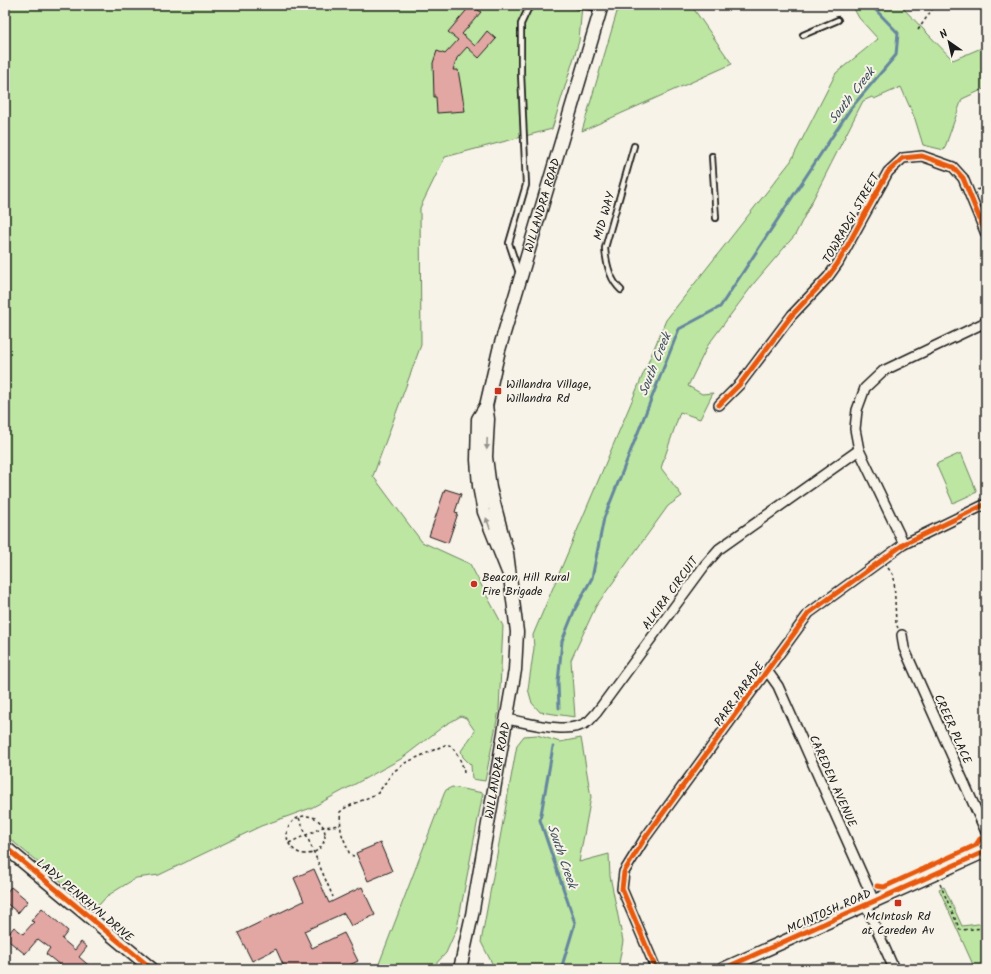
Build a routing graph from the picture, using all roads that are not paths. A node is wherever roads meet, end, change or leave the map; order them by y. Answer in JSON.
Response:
{"nodes":[{"id":1,"x":534,"y":5,"type":"edge"},
{"id":2,"x":578,"y":5,"type":"edge"},
{"id":3,"x":602,"y":7,"type":"edge"},
{"id":4,"x":838,"y":20,"type":"dead end"},
{"id":5,"x":803,"y":35,"type":"dead end"},
{"id":6,"x":634,"y":146,"type":"dead end"},
{"id":7,"x":712,"y":156,"type":"dead end"},
{"id":8,"x":716,"y":218,"type":"dead end"},
{"id":9,"x":986,"y":234,"type":"edge"},
{"id":10,"x":521,"y":280,"type":"junction"},
{"id":11,"x":622,"y":290,"type":"dead end"},
{"id":12,"x":986,"y":322,"type":"edge"},
{"id":13,"x":719,"y":405,"type":"dead end"},
{"id":14,"x":859,"y":450,"type":"junction"},
{"id":15,"x":986,"y":504,"type":"edge"},
{"id":16,"x":904,"y":544,"type":"junction"},
{"id":17,"x":902,"y":635,"type":"road end"},
{"id":18,"x":768,"y":672,"type":"junction"},
{"id":19,"x":507,"y":719,"type":"junction"},
{"id":20,"x":986,"y":832,"type":"edge"},
{"id":21,"x":5,"y":846,"type":"edge"},
{"id":22,"x":986,"y":851,"type":"edge"},
{"id":23,"x":870,"y":903,"type":"junction"},
{"id":24,"x":152,"y":969,"type":"edge"},
{"id":25,"x":460,"y":969,"type":"edge"},
{"id":26,"x":656,"y":969,"type":"edge"},
{"id":27,"x":723,"y":969,"type":"edge"},
{"id":28,"x":894,"y":969,"type":"edge"}],
"edges":[{"from":1,"to":10,"type":"lane"},
{"from":2,"to":3,"type":"lane"},
{"from":3,"to":10,"type":"main road","name":"WILLANDRA ROAD"},
{"from":4,"to":5,"type":"lane"},
{"from":6,"to":11,"type":"lane","name":"MID WAY"},
{"from":7,"to":8,"type":"lane"},
{"from":9,"to":13,"type":"street","name":"TOWRADGI STREET"},
{"from":10,"to":19,"type":"main road","name":"WILLANDRA ROAD"},
{"from":12,"to":14,"type":"street"},
{"from":14,"to":16,"type":"street"},
{"from":14,"to":19,"type":"street","name":"ALKIRA CIRCUIT"},
{"from":15,"to":16,"type":"street","name":"PARR PARADE"},
{"from":16,"to":18,"type":"street","name":"PARR PARADE"},
{"from":17,"to":20,"type":"street","name":"CREER PLACE"},
{"from":18,"to":23,"type":"street","name":"CAREDEN AVENUE"},
{"from":18,"to":26,"type":"street","name":"PARR PARADE"},
{"from":19,"to":25,"type":"main road","name":"WILLANDRA ROAD"},
{"from":21,"to":24,"type":"main road","name":"LADY PENRHYN DRIVE"},
{"from":22,"to":23,"type":"main road","name":"MCINTOSH ROAD"},
{"from":23,"to":27,"type":"main road","name":"MCINTOSH ROAD"},
{"from":23,"to":28,"type":"street","name":"CAREDEN AVENUE"}]}
